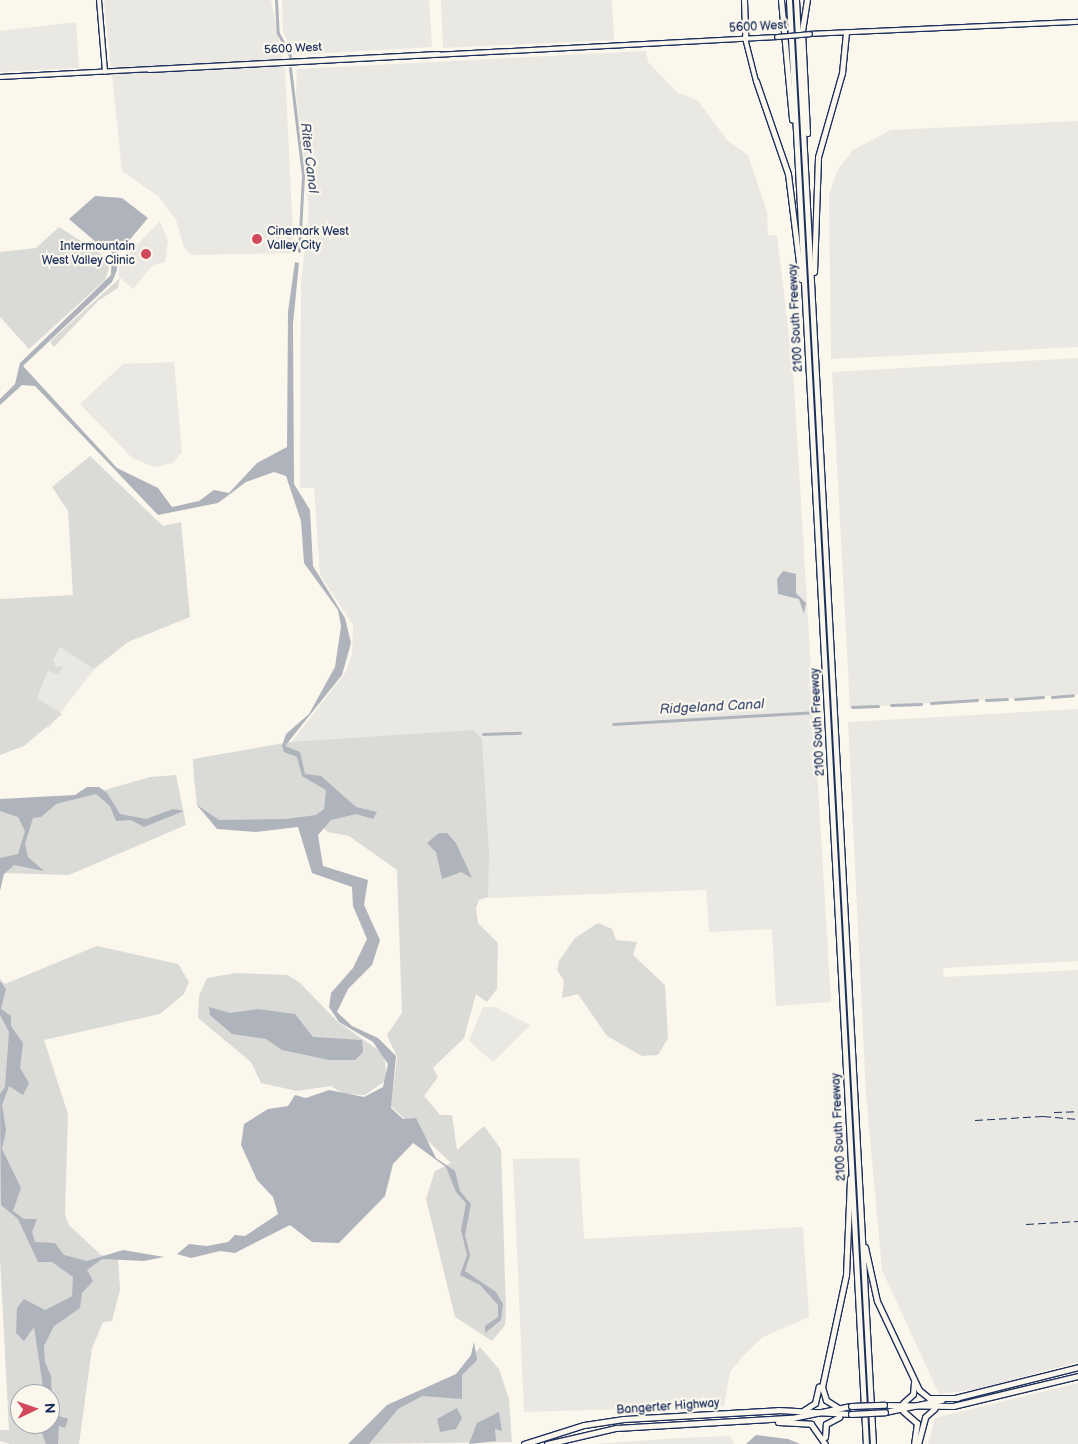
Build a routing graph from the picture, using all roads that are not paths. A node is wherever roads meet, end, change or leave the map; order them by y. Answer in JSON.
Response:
{"nodes":[{"id":1,"x":99,"y":0,"type":"edge"},
{"id":2,"x":744,"y":0,"type":"edge"},
{"id":3,"x":781,"y":0,"type":"edge"},
{"id":4,"x":789,"y":0,"type":"edge"},
{"id":5,"x":796,"y":0,"type":"edge"},
{"id":6,"x":807,"y":1,"type":"edge"},
{"id":7,"x":1078,"y":22,"type":"edge"},
{"id":8,"x":846,"y":32,"type":"junction"},
{"id":9,"x":745,"y":38,"type":"junction"},
{"id":10,"x":438,"y":54,"type":"junction"},
{"id":11,"x":189,"y":67,"type":"junction"},
{"id":12,"x":150,"y":70,"type":"junction"},
{"id":13,"x":105,"y":72,"type":"junction"},
{"id":14,"x":0,"y":77,"type":"edge"},
{"id":15,"x":756,"y":81,"type":"joint"},
{"id":16,"x":805,"y":169,"type":"junction"},
{"id":17,"x":798,"y":171,"type":"junction"},
{"id":18,"x":805,"y":304,"type":"junction"},
{"id":19,"x":814,"y":305,"type":"junction"},
{"id":20,"x":858,"y":1155,"type":"junction"},
{"id":21,"x":851,"y":1168,"type":"junction"},
{"id":22,"x":833,"y":1337,"type":"junction"},
{"id":23,"x":905,"y":1361,"type":"junction"},
{"id":24,"x":1078,"y":1367,"type":"edge"},
{"id":25,"x":1078,"y":1376,"type":"edge"},
{"id":26,"x":957,"y":1398,"type":"junction"},
{"id":27,"x":900,"y":1404,"type":"junction"},
{"id":28,"x":922,"y":1406,"type":"junction"},
{"id":29,"x":839,"y":1407,"type":"junction"},
{"id":30,"x":940,"y":1407,"type":"junction"},
{"id":31,"x":802,"y":1410,"type":"junction"},
{"id":32,"x":900,"y":1411,"type":"junction"},
{"id":33,"x":816,"y":1412,"type":"junction"},
{"id":34,"x":851,"y":1414,"type":"junction"},
{"id":35,"x":745,"y":1421,"type":"junction"},
{"id":36,"x":524,"y":1444,"type":"edge"},
{"id":37,"x":547,"y":1444,"type":"edge"},
{"id":38,"x":826,"y":1444,"type":"edge"},
{"id":39,"x":866,"y":1444,"type":"edge"},
{"id":40,"x":873,"y":1444,"type":"edge"},
{"id":41,"x":916,"y":1444,"type":"edge"}],
"edges":[{"from":1,"to":13,"type":"main road"},
{"from":2,"to":9,"type":"highway"},
{"from":3,"to":17,"type":"highway"},
{"from":4,"to":17,"type":"highway","name":"2100 South Freeway"},
{"from":5,"to":16,"type":"highway","name":"2100 South Freeway"},
{"from":6,"to":16,"type":"highway"},
{"from":7,"to":8,"type":"main road","name":"5600 West"},
{"from":8,"to":9,"type":"main road","name":"5600 West","bridge":true},
{"from":8,"to":19,"type":"highway"},
{"from":9,"to":10,"type":"main road","name":"5600 West"},
{"from":9,"to":15,"type":"main road"},
{"from":10,"to":11,"type":"main road","name":"5600 West"},
{"from":10,"to":11,"type":"main road","name":"5600 West"},
{"from":11,"to":12,"type":"main road","name":"5600 West"},
{"from":11,"to":12,"type":"main road","name":"5600 West"},
{"from":12,"to":13,"type":"main road","name":"5600 West"},
{"from":13,"to":14,"type":"main road","name":"5600 West"},
{"from":15,"to":18,"type":"highway"},
{"from":16,"to":19,"type":"highway","name":"2100 South Freeway"},
{"from":17,"to":18,"type":"highway","name":"2100 South Freeway"},
{"from":18,"to":21,"type":"highway","name":"2100 South Freeway"},
{"from":19,"to":20,"type":"highway","name":"2100 South Freeway"},
{"from":20,"to":23,"type":"highway"},
{"from":20,"to":40,"type":"highway","name":"2100 South Freeway"},
{"from":21,"to":22,"type":"highway"},
{"from":21,"to":39,"type":"highway","name":"2100 South Freeway"},
{"from":22,"to":29,"type":"highway"},
{"from":22,"to":31,"type":"highway"},
{"from":23,"to":26,"type":"highway"},
{"from":23,"to":27,"type":"highway"},
{"from":24,"to":26,"type":"highway","name":"Bangerter Highway"},
{"from":25,"to":30,"type":"highway","name":"Bangerter Highway"},
{"from":26,"to":28,"type":"highway","name":"Bangerter Highway"},
{"from":27,"to":28,"type":"highway","name":"Bangerter Highway"},
{"from":27,"to":29,"type":"highway","name":"Bangerter Highway","bridge":true},
{"from":28,"to":30,"type":"highway","name":"Bangerter Highway"},
{"from":28,"to":32,"type":"highway","name":"Bangerter Highway"},
{"from":29,"to":33,"type":"highway","name":"Bangerter Highway"},
{"from":30,"to":41,"type":"highway"},
{"from":31,"to":33,"type":"highway","name":"Bangerter Highway"},
{"from":31,"to":36,"type":"highway","name":"Bangerter Highway"},
{"from":32,"to":34,"type":"highway","name":"Bangerter Highway","bridge":true},
{"from":32,"to":41,"type":"highway"},
{"from":33,"to":34,"type":"highway","name":"Bangerter Highway"},
{"from":33,"to":35,"type":"highway","name":"Bangerter Highway"},
{"from":34,"to":38,"type":"highway"},
{"from":35,"to":37,"type":"highway","name":"Bangerter Highway"},
{"from":35,"to":38,"type":"highway"}]}
